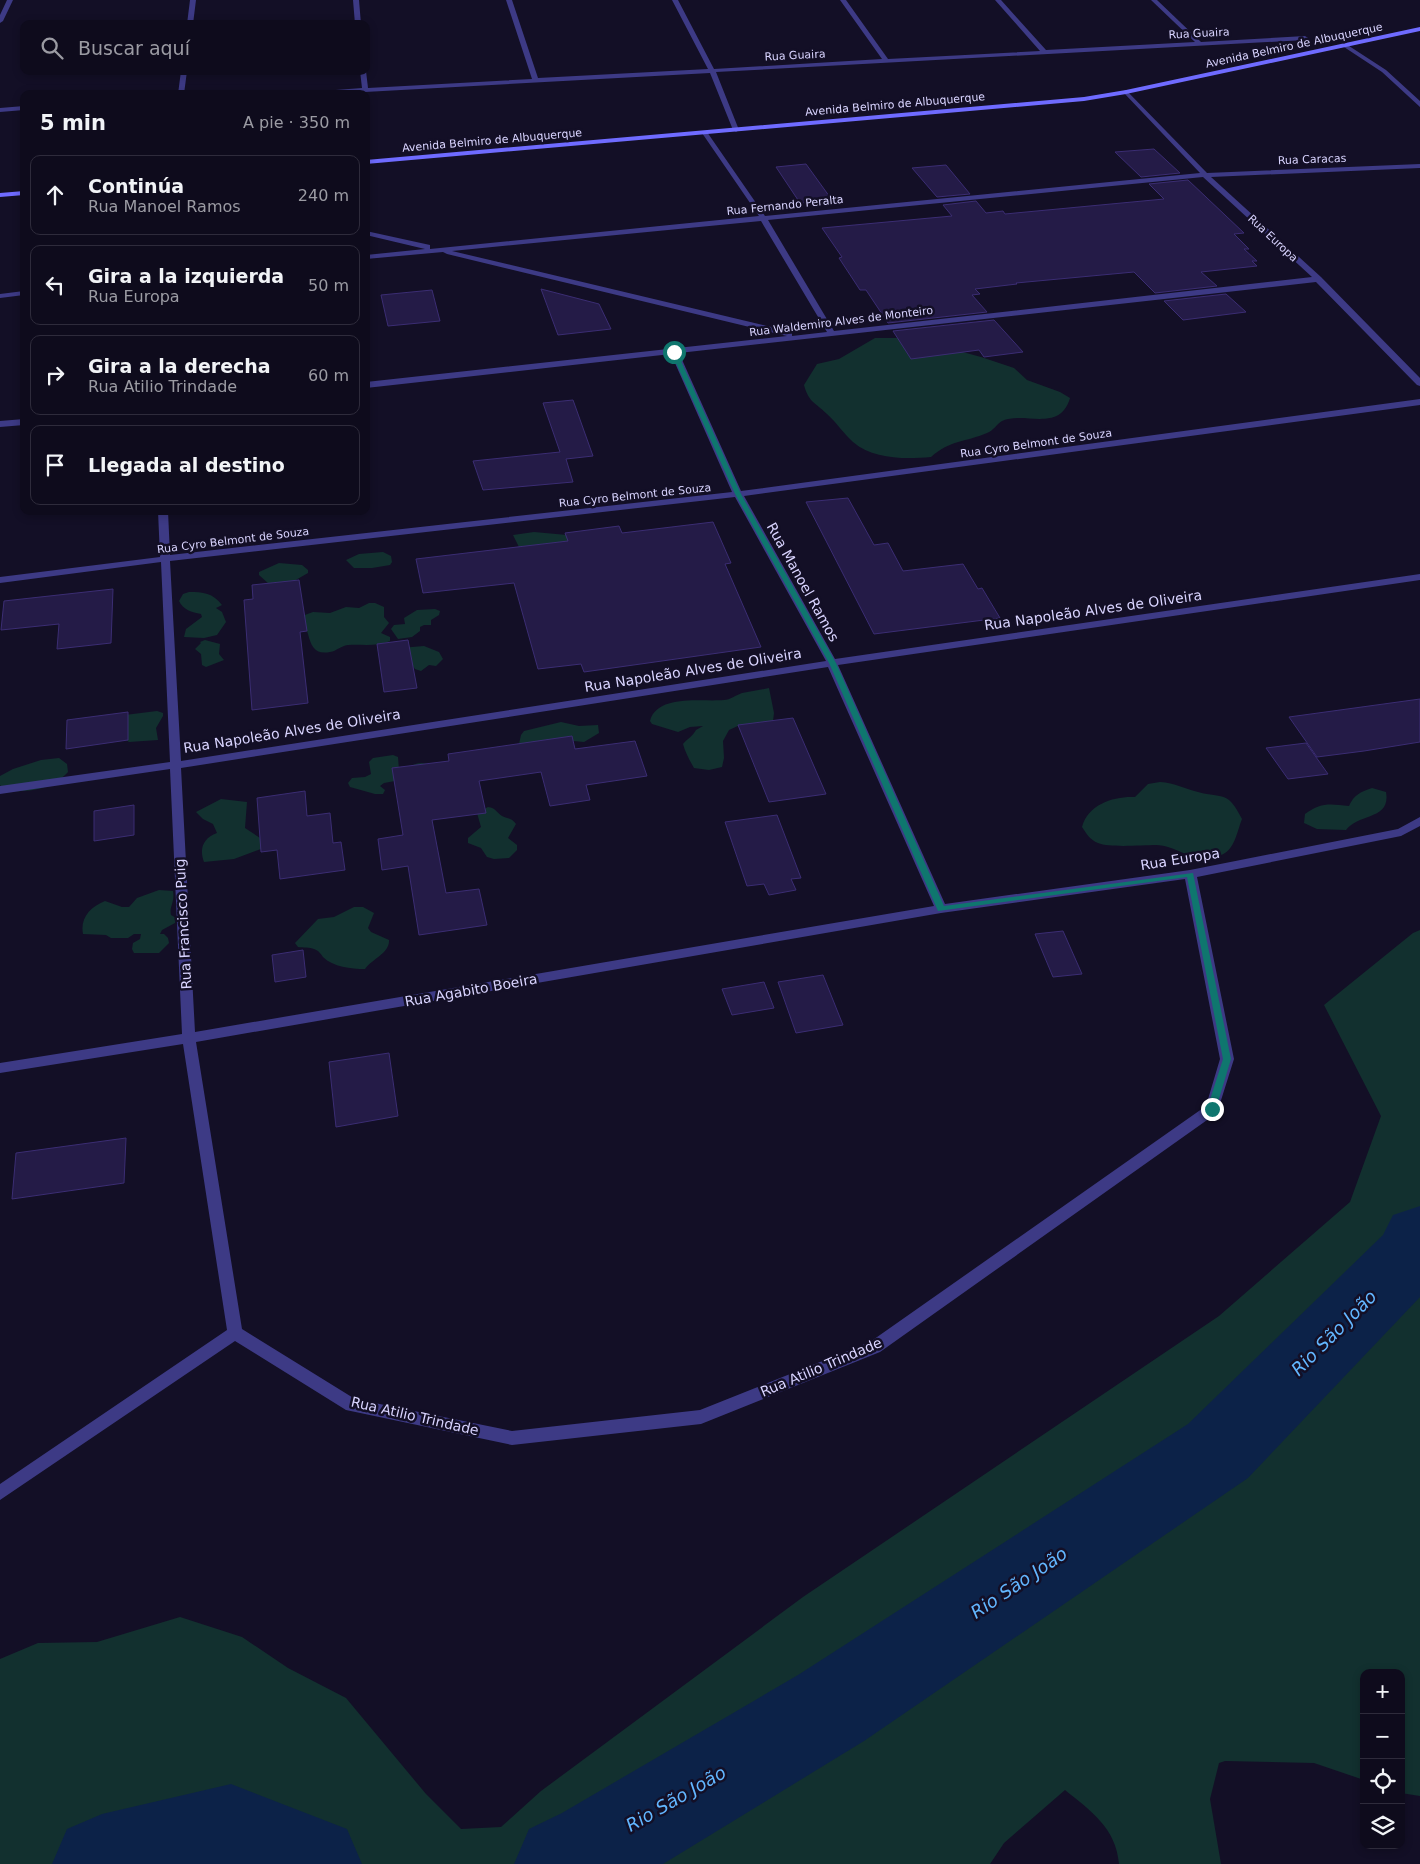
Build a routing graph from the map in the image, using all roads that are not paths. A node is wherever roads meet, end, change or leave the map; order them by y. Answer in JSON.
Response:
{"nodes":[{"id":1,"x":10,"y":0,"type":"edge"},
{"id":2,"x":193,"y":0,"type":"edge"},
{"id":3,"x":356,"y":0,"type":"edge"},
{"id":4,"x":509,"y":0,"type":"edge"},
{"id":5,"x":675,"y":0,"type":"edge"},
{"id":6,"x":843,"y":0,"type":"edge"},
{"id":7,"x":998,"y":0,"type":"edge"},
{"id":8,"x":1154,"y":0,"type":"edge"},
{"id":9,"x":190,"y":20,"type":"edge"},
{"id":10,"x":358,"y":20,"type":"edge"},
{"id":11,"x":0,"y":21,"type":"edge"},
{"id":12,"x":1420,"y":29,"type":"edge"},
{"id":13,"x":1305,"y":38,"type":"dead end"},
{"id":14,"x":1199,"y":43,"type":"junction"},
{"id":15,"x":1346,"y":46,"type":"junction"},
{"id":16,"x":1044,"y":52,"type":"junction"},
{"id":17,"x":886,"y":60,"type":"junction"},
{"id":18,"x":712,"y":70,"type":"junction"},
{"id":19,"x":183,"y":75,"type":"edge"},
{"id":20,"x":363,"y":75,"type":"edge"},
{"id":21,"x":535,"y":79,"type":"junction"},
{"id":22,"x":182,"y":90,"type":"edge"},
{"id":23,"x":364,"y":90,"type":"joint"},
{"id":24,"x":1126,"y":92,"type":"junction"},
{"id":25,"x":1420,"y":105,"type":"edge"},
{"id":26,"x":20,"y":108,"type":"edge"},
{"id":27,"x":0,"y":110,"type":"edge"},
{"id":28,"x":736,"y":130,"type":"junction"},
{"id":29,"x":704,"y":133,"type":"junction"},
{"id":30,"x":370,"y":162,"type":"edge"},
{"id":31,"x":1420,"y":166,"type":"edge"},
{"id":32,"x":1205,"y":175,"type":"junction"},
{"id":33,"x":20,"y":193,"type":"edge"},
{"id":34,"x":0,"y":195,"type":"edge"},
{"id":35,"x":764,"y":219,"type":"junction"},
{"id":36,"x":370,"y":234,"type":"edge"},
{"id":37,"x":436,"y":249,"type":"junction"},
{"id":38,"x":370,"y":257,"type":"edge"},
{"id":39,"x":1318,"y":279,"type":"junction"},
{"id":40,"x":20,"y":294,"type":"edge"},
{"id":41,"x":0,"y":296,"type":"edge"},
{"id":42,"x":831,"y":332,"type":"junction"},
{"id":43,"x":797,"y":336,"type":"junction"},
{"id":44,"x":674,"y":352,"type":"junction"},
{"id":45,"x":1420,"y":383,"type":"edge"},
{"id":46,"x":370,"y":385,"type":"edge"},
{"id":47,"x":1420,"y":402,"type":"edge"},
{"id":48,"x":20,"y":422,"type":"edge"},
{"id":49,"x":0,"y":424,"type":"edge"},
{"id":50,"x":738,"y":494,"type":"junction"},
{"id":51,"x":164,"y":515,"type":"edge"},
{"id":52,"x":165,"y":559,"type":"junction"},
{"id":53,"x":1420,"y":577,"type":"edge"},
{"id":54,"x":0,"y":580,"type":"edge"},
{"id":55,"x":832,"y":663,"type":"junction"},
{"id":56,"x":176,"y":765,"type":"junction"},
{"id":57,"x":0,"y":790,"type":"edge"},
{"id":58,"x":1420,"y":821,"type":"edge"},
{"id":59,"x":1190,"y":874,"type":"junction"},
{"id":60,"x":941,"y":909,"type":"junction"},
{"id":61,"x":189,"y":1038,"type":"junction"},
{"id":62,"x":0,"y":1068,"type":"edge"},
{"id":63,"x":235,"y":1333,"type":"junction"},
{"id":64,"x":0,"y":1492,"type":"edge"}],
"edges":[{"from":1,"to":11,"type":"street"},
{"from":2,"to":9,"type":"street"},
{"from":3,"to":10,"type":"street"},
{"from":4,"to":21,"type":"street"},
{"from":5,"to":18,"type":"street"},
{"from":6,"to":17,"type":"street"},
{"from":7,"to":16,"type":"street"},
{"from":8,"to":14,"type":"street"},
{"from":12,"to":15,"type":"main road","name":"Avenida Belmiro de Albuquerque"},
{"from":13,"to":14,"type":"street","name":"Rua Guaira"},
{"from":14,"to":16,"type":"street","name":"Rua Guaira"},
{"from":15,"to":24,"type":"main road","name":"Avenida Belmiro de Albuquerque"},
{"from":15,"to":25,"type":"street"},
{"from":16,"to":17,"type":"street","name":"Rua Guaira"},
{"from":17,"to":18,"type":"street","name":"Rua Guaira"},
{"from":18,"to":21,"type":"street","name":"Rua Guaira"},
{"from":18,"to":28,"type":"street"},
{"from":19,"to":22,"type":"street"},
{"from":20,"to":23,"type":"street"},
{"from":21,"to":23,"type":"street","name":"Rua Guaira"},
{"from":24,"to":28,"type":"main road","name":"Avenida Belmiro de Albuquerque"},
{"from":24,"to":32,"type":"street","name":"Rua Europa"},
{"from":26,"to":27,"type":"street"},
{"from":28,"to":29,"type":"main road","name":"Avenida Belmiro de Albuquerque"},
{"from":29,"to":30,"type":"main road","name":"Avenida Belmiro de Albuquerque"},
{"from":29,"to":35,"type":"street"},
{"from":31,"to":32,"type":"street","name":"Rua Caracas"},
{"from":32,"to":35,"type":"street","name":"Rua Fernando Peralta"},
{"from":32,"to":39,"type":"street","name":"Rua Europa"},
{"from":33,"to":34,"type":"main road"},
{"from":35,"to":37,"type":"street","name":"Rua Fernando Peralta"},
{"from":35,"to":42,"type":"street"},
{"from":36,"to":37,"type":"street"},
{"from":37,"to":38,"type":"street","name":"Rua Fernando Peralta"},
{"from":37,"to":43,"type":"street"},
{"from":39,"to":42,"type":"street","name":"Rua Waldemiro Alves de Monteiro"},
{"from":39,"to":45,"type":"street","name":"Rua Europa"},
{"from":40,"to":41,"type":"street"},
{"from":42,"to":43,"type":"street","name":"Rua Waldemiro Alves de Monteiro"},
{"from":43,"to":44,"type":"street","name":"Rua Waldemiro Alves de Monteiro"},
{"from":44,"to":46,"type":"street","name":"Rua Waldemiro Alves de Monteiro"},
{"from":44,"to":50,"type":"street","name":"Rua Manoel Ramos"},
{"from":47,"to":50,"type":"street","name":"Rua Cyro Belmont de Souza"},
{"from":48,"to":49,"type":"street"},
{"from":50,"to":52,"type":"street","name":"Rua Cyro Belmont de Souza"},
{"from":50,"to":55,"type":"street","name":"Rua Manoel Ramos"},
{"from":51,"to":52,"type":"street","name":"Rua Francisco Puig"},
{"from":52,"to":54,"type":"street","name":"Rua Cyro Belmont de Souza"},
{"from":52,"to":56,"type":"street","name":"Rua Francisco Puig"},
{"from":53,"to":55,"type":"street","name":"Rua Napoleão Alves de Oliveira"},
{"from":55,"to":56,"type":"street","name":"Rua Napoleão Alves de Oliveira"},
{"from":55,"to":60,"type":"street","name":"Rua Manoel Ramos"},
{"from":56,"to":57,"type":"street","name":"Rua Napoleão Alves de Oliveira"},
{"from":56,"to":61,"type":"street","name":"Rua Francisco Puig"},
{"from":58,"to":59,"type":"street","name":"Rua Europa"},
{"from":59,"to":60,"type":"street","name":"Rua Europa"},
{"from":59,"to":63,"type":"street","name":"Rua Atilio Trindade"},
{"from":60,"to":61,"type":"street","name":"Rua Agabito Boeira"},
{"from":61,"to":62,"type":"street","name":"Rua Agabito Boeira"},
{"from":61,"to":63,"type":"street","name":"Rua Francisco Puig"},
{"from":63,"to":64,"type":"street"}]}
